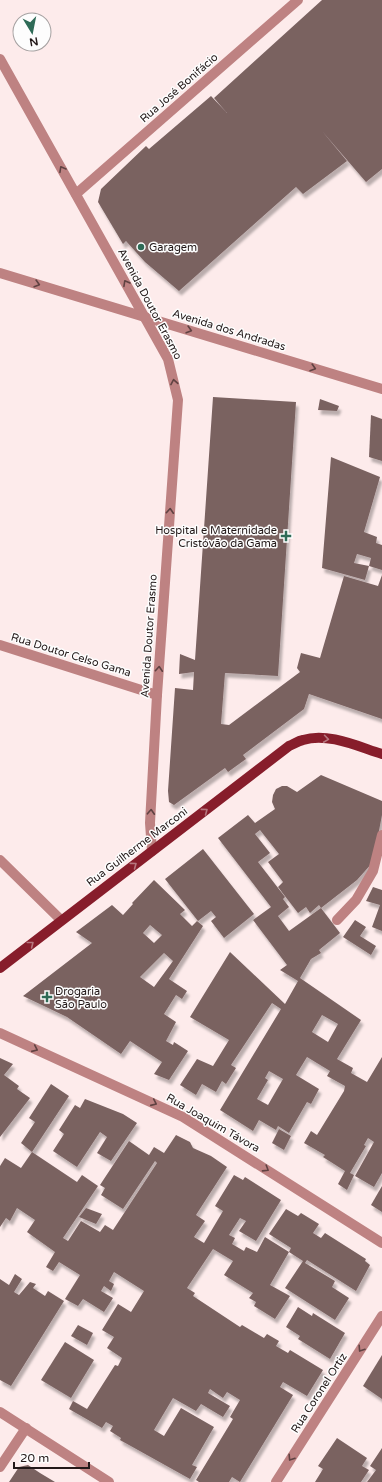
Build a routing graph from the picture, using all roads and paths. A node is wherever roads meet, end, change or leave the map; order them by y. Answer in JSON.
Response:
{"nodes":[{"id":1,"x":298,"y":0,"type":"edge"},
{"id":2,"x":0,"y":59,"type":"edge"},
{"id":3,"x":76,"y":194,"type":"junction"},
{"id":4,"x":0,"y":274,"type":"edge"},
{"id":5,"x":145,"y":317,"type":"junction"},
{"id":6,"x":382,"y":389,"type":"edge"},
{"id":7,"x":0,"y":645,"type":"edge"},
{"id":8,"x":157,"y":695,"type":"junction"},
{"id":9,"x":382,"y":754,"type":"edge"},
{"id":10,"x":382,"y":835,"type":"edge"},
{"id":11,"x":152,"y":851,"type":"junction"},
{"id":12,"x":0,"y":860,"type":"edge"},
{"id":13,"x":61,"y":920,"type":"junction"},
{"id":14,"x":337,"y":920,"type":"dead end"},
{"id":15,"x":0,"y":968,"type":"edge"},
{"id":16,"x":0,"y":1033,"type":"edge"},
{"id":17,"x":382,"y":1243,"type":"edge"},
{"id":18,"x":382,"y":1316,"type":"edge"},
{"id":19,"x":0,"y":1412,"type":"edge"},
{"id":20,"x":26,"y":1428,"type":"junction"},
{"id":21,"x":0,"y":1467,"type":"edge"},
{"id":22,"x":109,"y":1482,"type":"edge"},
{"id":23,"x":276,"y":1482,"type":"edge"}],
"edges":[{"from":1,"to":3,"type":"street","name":"Rua José Bonifácio"},
{"from":3,"to":2,"type":"street","name":"Avenida Doutor Erasmo","one_way":true},
{"from":5,"to":3,"type":"street","name":"Avenida Doutor Erasmo","one_way":true},
{"from":4,"to":5,"type":"street","name":"Avenida dos Andradas","one_way":true},
{"from":5,"to":6,"type":"street","name":"Avenida dos Andradas","one_way":true},
{"from":8,"to":5,"type":"street","name":"Avenida Doutor Erasmo","one_way":true},
{"from":7,"to":8,"type":"street","name":"Rua Doutor Celso Gama"},
{"from":11,"to":8,"type":"street","name":"Avenida Doutor Erasmo","one_way":true},
{"from":11,"to":9,"type":"main road","name":"Rua Guilherme Marconi","one_way":true},
{"from":10,"to":14,"type":"street"},
{"from":13,"to":11,"type":"main road","name":"Rua Guilherme Marconi","one_way":true},
{"from":12,"to":13,"type":"street"},
{"from":15,"to":13,"type":"main road","name":"Rua Guilherme Marconi","one_way":true},
{"from":16,"to":17,"type":"street","name":"Rua Joaquim Távora","one_way":true},
{"from":18,"to":23,"type":"street","name":"Rua Coronel Ortiz","one_way":true},
{"from":19,"to":20,"type":"street"},
{"from":20,"to":21,"type":"street"},
{"from":20,"to":22,"type":"street"}]}
